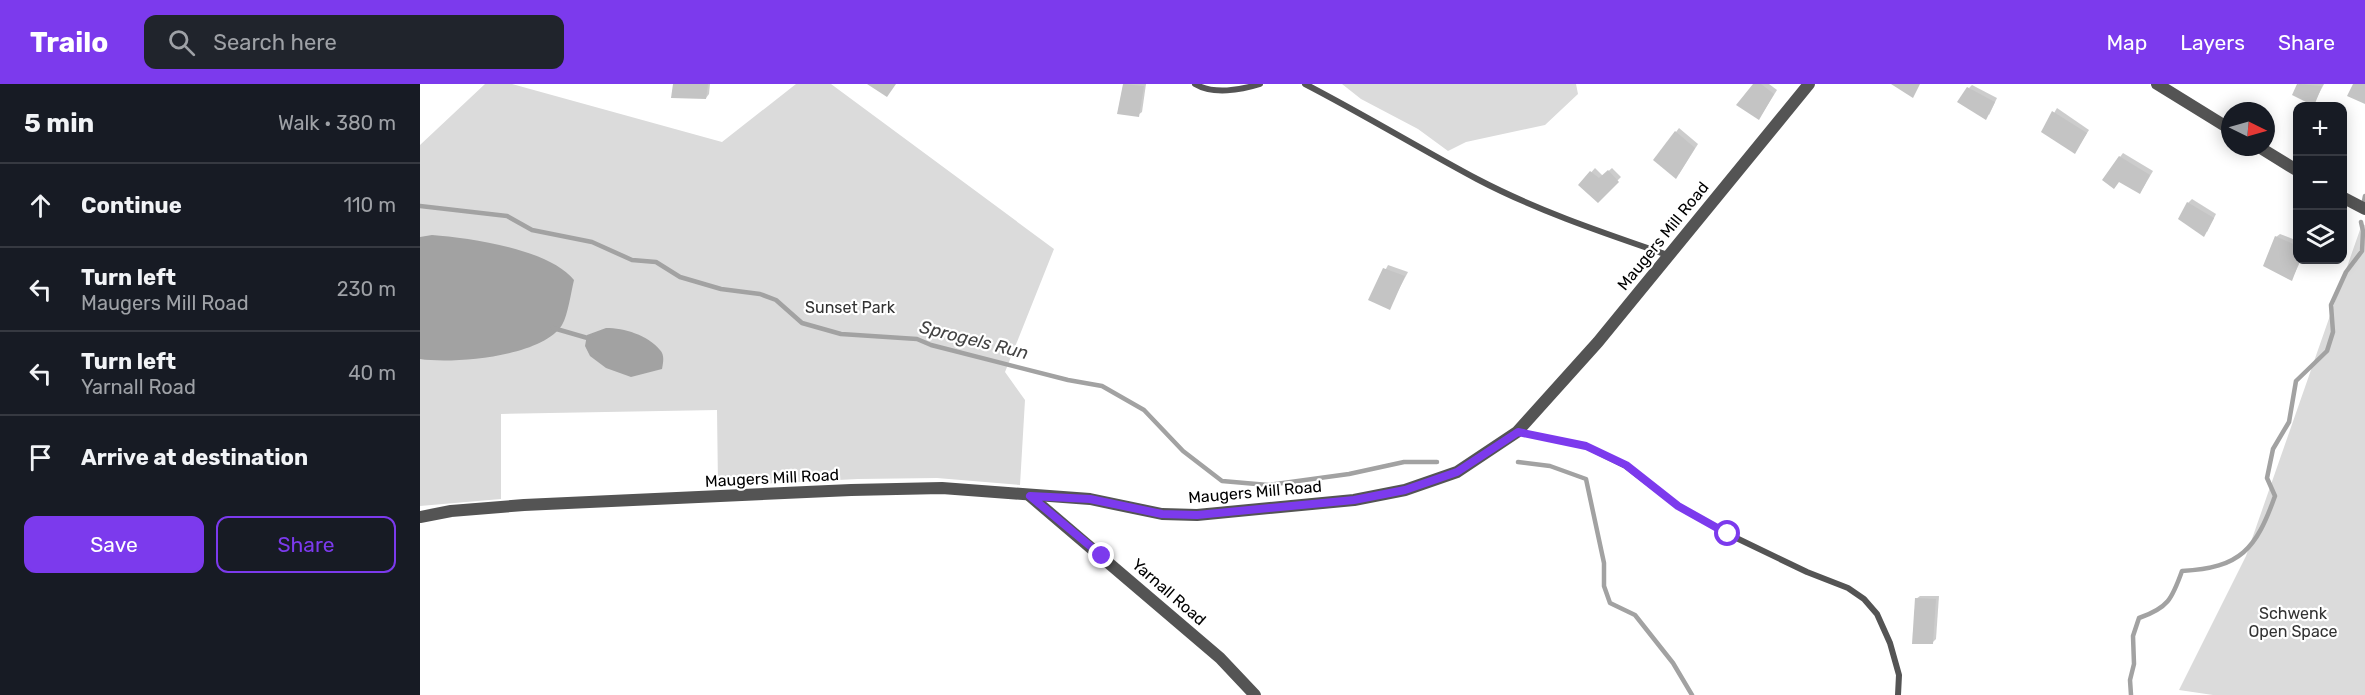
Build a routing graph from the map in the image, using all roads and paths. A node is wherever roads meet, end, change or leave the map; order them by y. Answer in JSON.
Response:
{"nodes":[{"id":1,"x":1195,"y":84,"type":"edge"},
{"id":2,"x":1260,"y":84,"type":"edge"},
{"id":3,"x":1305,"y":84,"type":"edge"},
{"id":4,"x":1809,"y":84,"type":"edge"},
{"id":5,"x":2157,"y":84,"type":"edge"},
{"id":6,"x":2221,"y":123,"type":"edge"},
{"id":7,"x":2274,"y":156,"type":"edge"},
{"id":8,"x":2293,"y":168,"type":"edge"},
{"id":9,"x":2347,"y":199,"type":"edge"},
{"id":10,"x":2365,"y":209,"type":"edge"},
{"id":11,"x":1669,"y":256,"type":"junction"},
{"id":12,"x":1518,"y":432,"type":"junction"},
{"id":13,"x":1030,"y":496,"type":"junction"},
{"id":14,"x":420,"y":517,"type":"edge"},
{"id":15,"x":1255,"y":695,"type":"edge"},
{"id":16,"x":1898,"y":695,"type":"edge"}],
"edges":[{"from":1,"to":2,"type":"lane"},
{"from":3,"to":11,"type":"lane"},
{"from":4,"to":11,"type":"street","name":"Maugers Mill Road"},
{"from":5,"to":6,"type":"street"},
{"from":7,"to":8,"type":"street"},
{"from":9,"to":10,"type":"street"},
{"from":11,"to":12,"type":"street","name":"Maugers Mill Road"},
{"from":12,"to":13,"type":"street","name":"Maugers Mill Road"},
{"from":12,"to":16,"type":"lane"},
{"from":13,"to":14,"type":"street","name":"Maugers Mill Road"},
{"from":13,"to":15,"type":"street","name":"Yarnall Road"}]}
